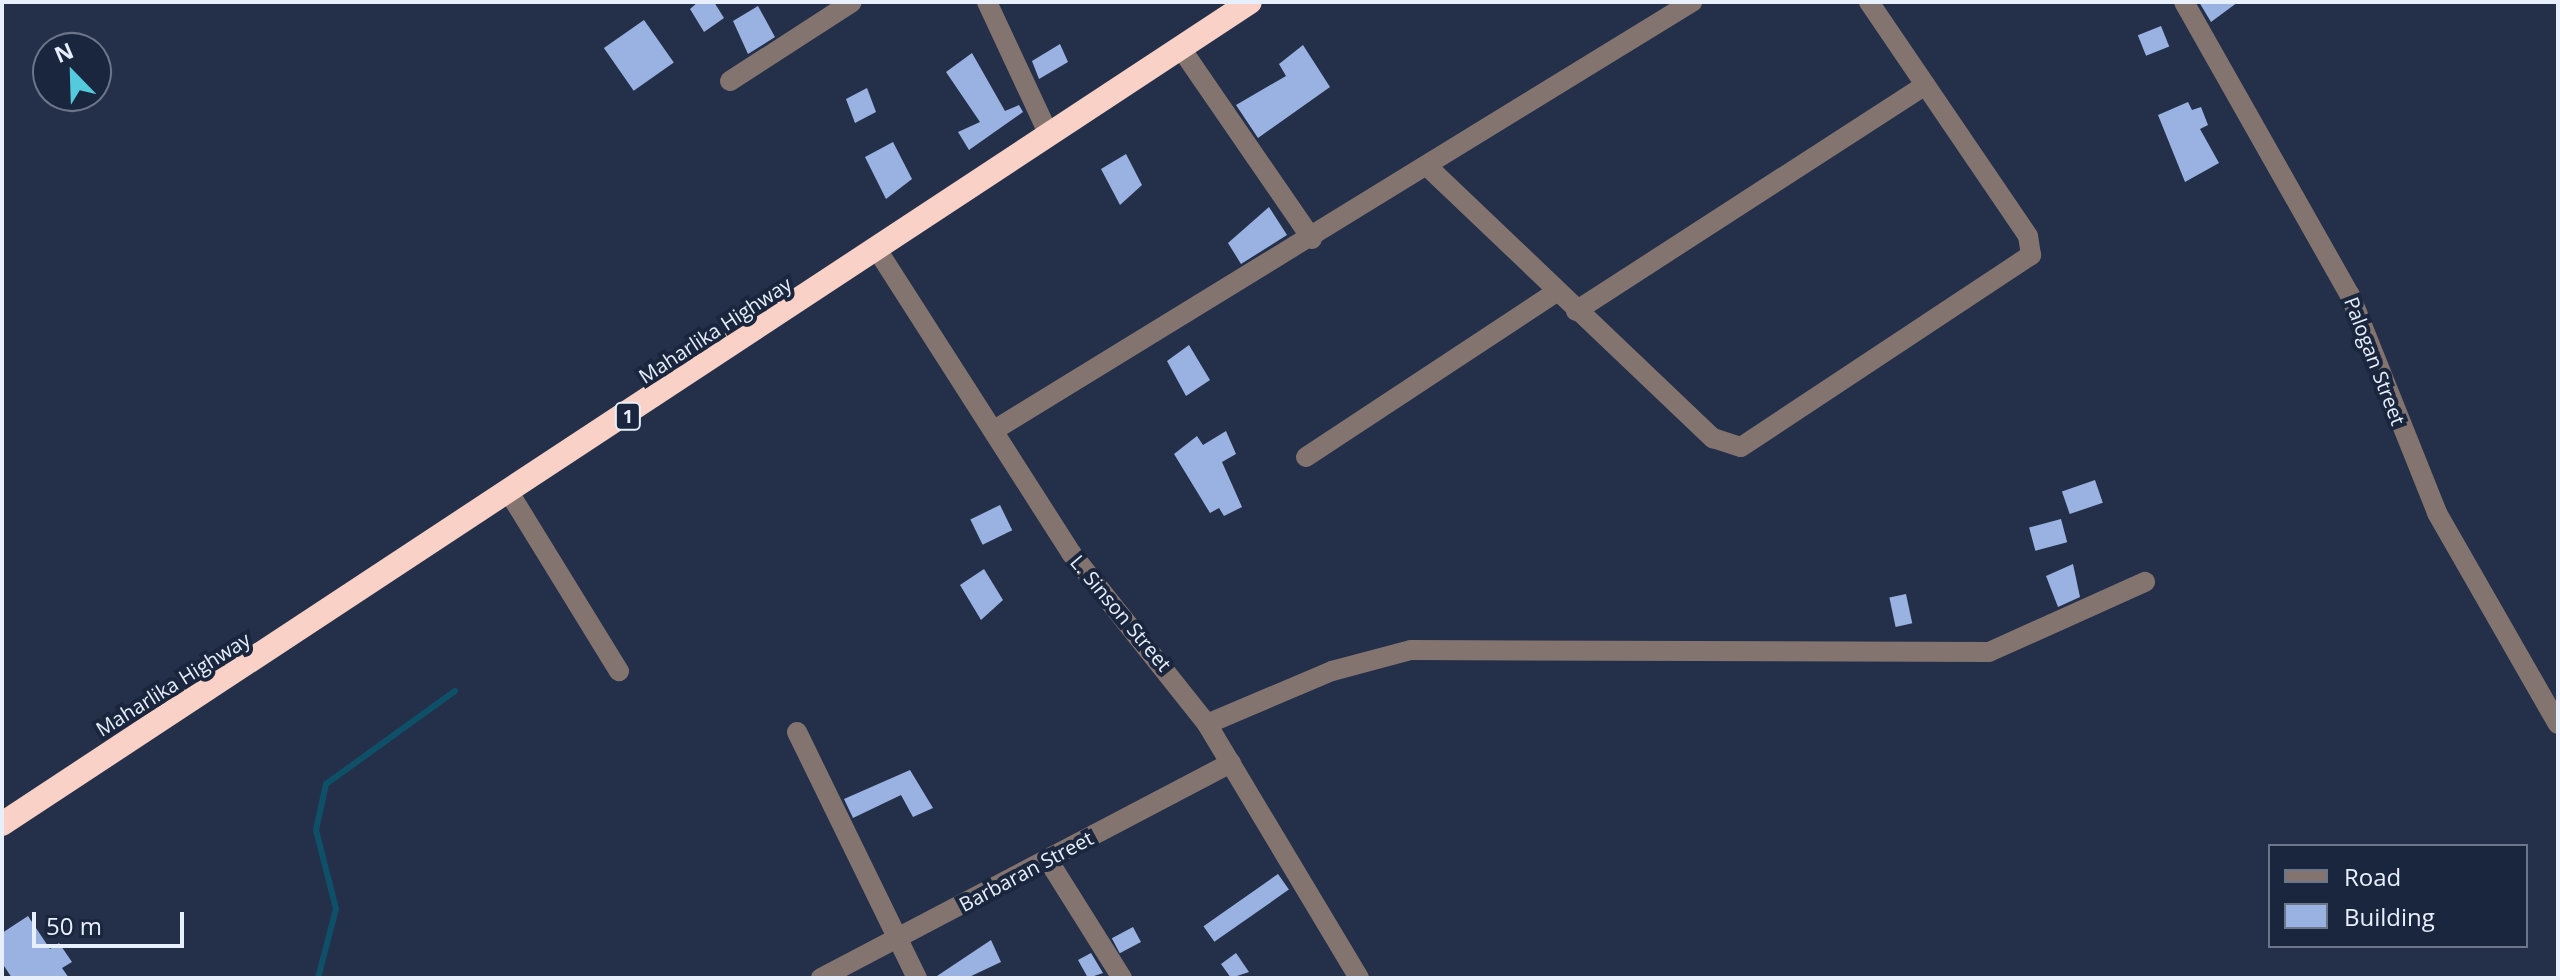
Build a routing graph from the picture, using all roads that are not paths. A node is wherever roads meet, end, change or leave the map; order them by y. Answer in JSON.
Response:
{"nodes":[{"id":1,"x":852,"y":2,"type":"edge"},
{"id":2,"x":987,"y":2,"type":"edge"},
{"id":3,"x":1250,"y":2,"type":"edge"},
{"id":4,"x":1692,"y":2,"type":"edge"},
{"id":5,"x":1869,"y":2,"type":"edge"},
{"id":6,"x":2184,"y":2,"type":"edge"},
{"id":7,"x":1180,"y":47,"type":"junction"},
{"id":8,"x":730,"y":81,"type":"dead end"},
{"id":9,"x":1925,"y":85,"type":"junction"},
{"id":10,"x":1049,"y":135,"type":"junction"},
{"id":11,"x":1427,"y":166,"type":"junction"},
{"id":12,"x":1312,"y":239,"type":"junction"},
{"id":13,"x":878,"y":251,"type":"junction"},
{"id":14,"x":1556,"y":292,"type":"junction"},
{"id":15,"x":1576,"y":311,"type":"junction"},
{"id":16,"x":996,"y":429,"type":"junction"},
{"id":17,"x":1306,"y":457,"type":"dead end"},
{"id":18,"x":510,"y":494,"type":"junction"},
{"id":19,"x":2145,"y":582,"type":"dead end"},
{"id":20,"x":619,"y":671,"type":"dead end"},
{"id":21,"x":1207,"y":724,"type":"junction"},
{"id":22,"x":2558,"y":724,"type":"edge"},
{"id":23,"x":797,"y":732,"type":"dead end"},
{"id":24,"x":1231,"y":763,"type":"junction"},
{"id":25,"x":2,"y":824,"type":"edge"},
{"id":26,"x":1048,"y":860,"type":"junction"},
{"id":27,"x":897,"y":940,"type":"junction"},
{"id":28,"x":821,"y":978,"type":"edge"},
{"id":29,"x":917,"y":978,"type":"edge"},
{"id":30,"x":1122,"y":978,"type":"edge"},
{"id":31,"x":1359,"y":978,"type":"edge"}],
"edges":[{"from":1,"to":8,"type":"street"},
{"from":2,"to":10,"type":"street"},
{"from":3,"to":7,"type":"highway","name":"Maharlika Highway","number":"1"},
{"from":4,"to":11,"type":"street"},
{"from":5,"to":9,"type":"street"},
{"from":6,"to":22,"type":"street","name":"Palogan Street"},
{"from":7,"to":10,"type":"highway","name":"Maharlika Highway","number":"1"},
{"from":7,"to":12,"type":"street"},
{"from":9,"to":15,"type":"street"},
{"from":9,"to":15,"type":"street"},
{"from":10,"to":13,"type":"highway","name":"Maharlika Highway","number":"1"},
{"from":11,"to":12,"type":"street"},
{"from":11,"to":14,"type":"street"},
{"from":12,"to":16,"type":"street"},
{"from":13,"to":16,"type":"street","name":"L. Sinson Street"},
{"from":13,"to":18,"type":"highway","name":"Maharlika Highway","number":"1"},
{"from":14,"to":15,"type":"street"},
{"from":14,"to":17,"type":"street"},
{"from":16,"to":21,"type":"street","name":"L. Sinson Street"},
{"from":18,"to":20,"type":"street"},
{"from":18,"to":25,"type":"highway","name":"Maharlika Highway","number":"1"},
{"from":19,"to":21,"type":"street"},
{"from":21,"to":24,"type":"street","name":"L. Sinson Street"},
{"from":23,"to":27,"type":"street"},
{"from":24,"to":26,"type":"street","name":"Barbaran Street"},
{"from":24,"to":31,"type":"street","name":"L. Sinson Street"},
{"from":26,"to":27,"type":"street","name":"Barbaran Street"},
{"from":26,"to":30,"type":"street"},
{"from":27,"to":28,"type":"street","name":"Barbaran Street"},
{"from":27,"to":29,"type":"street"}]}
